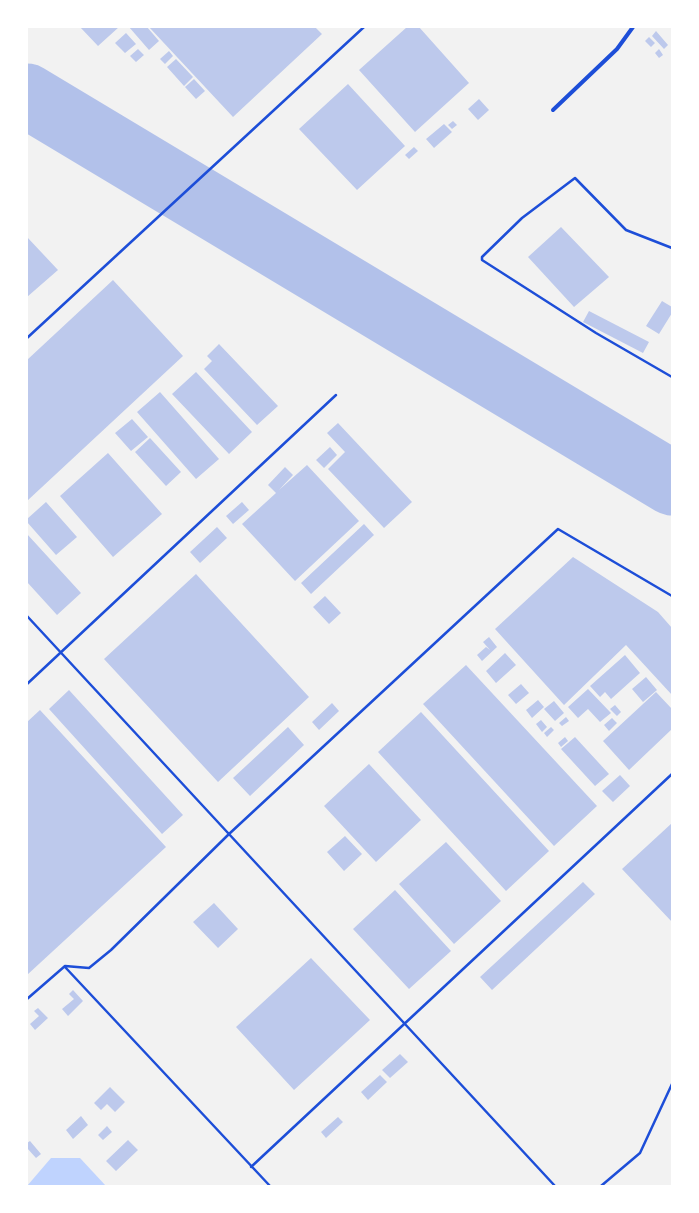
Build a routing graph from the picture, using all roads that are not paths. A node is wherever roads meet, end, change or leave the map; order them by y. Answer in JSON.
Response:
{"nodes":[{"id":1,"x":364,"y":27,"type":"edge"},
{"id":2,"x":633,"y":27,"type":"edge"},
{"id":3,"x":552,"y":110,"type":"dead end"},
{"id":4,"x":672,"y":248,"type":"edge"},
{"id":5,"x":27,"y":338,"type":"edge"},
{"id":6,"x":672,"y":377,"type":"edge"},
{"id":7,"x":336,"y":395,"type":"dead end"},
{"id":8,"x":672,"y":596,"type":"edge"},
{"id":9,"x":27,"y":616,"type":"edge"},
{"id":10,"x":61,"y":653,"type":"junction"},
{"id":11,"x":27,"y":684,"type":"edge"},
{"id":12,"x":672,"y":774,"type":"edge"},
{"id":13,"x":229,"y":834,"type":"junction"},
{"id":14,"x":65,"y":966,"type":"junction"},
{"id":15,"x":27,"y":999,"type":"edge"},
{"id":16,"x":404,"y":1023,"type":"junction"},
{"id":17,"x":672,"y":1084,"type":"edge"},
{"id":18,"x":251,"y":1166,"type":"junction"},
{"id":19,"x":270,"y":1186,"type":"edge"},
{"id":20,"x":555,"y":1186,"type":"edge"},
{"id":21,"x":601,"y":1186,"type":"edge"}],
"edges":[{"from":1,"to":5,"type":"lane"},
{"from":2,"to":3,"type":"street"},
{"from":4,"to":6,"type":"lane"},
{"from":7,"to":10,"type":"lane"},
{"from":8,"to":13,"type":"lane"},
{"from":9,"to":10,"type":"lane"},
{"from":10,"to":11,"type":"lane"},
{"from":10,"to":13,"type":"lane"},
{"from":12,"to":16,"type":"lane"},
{"from":13,"to":14,"type":"lane"},
{"from":13,"to":16,"type":"lane"},
{"from":14,"to":15,"type":"lane"},
{"from":14,"to":18,"type":"lane"},
{"from":16,"to":18,"type":"lane"},
{"from":16,"to":20,"type":"lane"},
{"from":17,"to":21,"type":"lane"},
{"from":18,"to":19,"type":"lane"}]}
